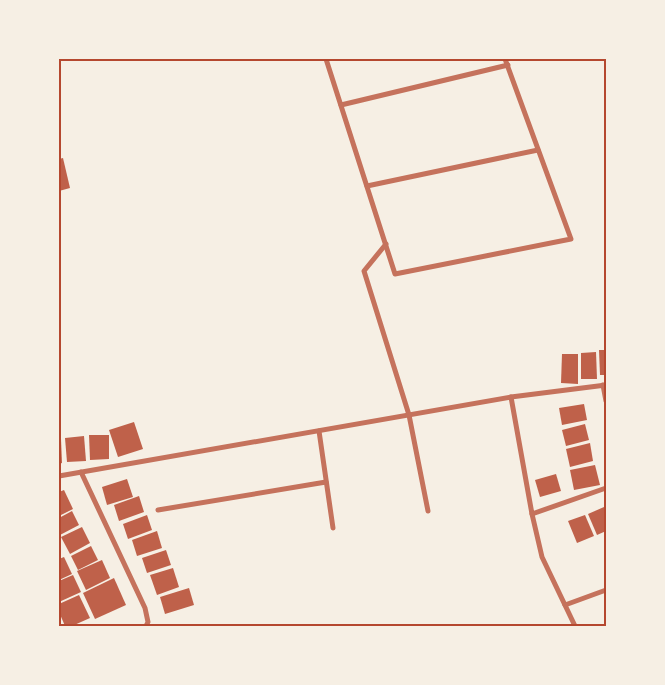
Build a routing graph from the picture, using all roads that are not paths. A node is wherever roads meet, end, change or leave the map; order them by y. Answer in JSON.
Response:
{"nodes":[{"id":1,"x":326,"y":59,"type":"edge"},
{"id":2,"x":505,"y":59,"type":"edge"},
{"id":3,"x":508,"y":65,"type":"junction"},
{"id":4,"x":341,"y":105,"type":"junction"},
{"id":5,"x":538,"y":150,"type":"junction"},
{"id":6,"x":367,"y":186,"type":"junction"},
{"id":7,"x":386,"y":244,"type":"junction"},
{"id":8,"x":605,"y":385,"type":"edge"},
{"id":9,"x":511,"y":397,"type":"junction"},
{"id":10,"x":606,"y":401,"type":"edge"},
{"id":11,"x":409,"y":415,"type":"junction"},
{"id":12,"x":319,"y":431,"type":"junction"},
{"id":13,"x":81,"y":472,"type":"junction"},
{"id":14,"x":59,"y":476,"type":"edge"},
{"id":15,"x":326,"y":482,"type":"junction"},
{"id":16,"x":606,"y":488,"type":"edge"},
{"id":17,"x":158,"y":510,"type":"dead end"},
{"id":18,"x":428,"y":510,"type":"dead end"},
{"id":19,"x":532,"y":514,"type":"junction"},
{"id":20,"x":333,"y":528,"type":"dead end"},
{"id":21,"x":606,"y":590,"type":"edge"},
{"id":22,"x":565,"y":606,"type":"junction"},
{"id":23,"x":146,"y":626,"type":"edge"},
{"id":24,"x":575,"y":626,"type":"edge"}],
"edges":[{"from":1,"to":4,"type":"street"},
{"from":2,"to":3,"type":"street"},
{"from":3,"to":4,"type":"street"},
{"from":3,"to":5,"type":"street"},
{"from":4,"to":6,"type":"street"},
{"from":5,"to":6,"type":"street"},
{"from":5,"to":7,"type":"street"},
{"from":6,"to":7,"type":"street"},
{"from":7,"to":11,"type":"street"},
{"from":8,"to":9,"type":"street"},
{"from":8,"to":10,"type":"street"},
{"from":9,"to":11,"type":"street"},
{"from":9,"to":19,"type":"street"},
{"from":11,"to":12,"type":"street"},
{"from":11,"to":18,"type":"street"},
{"from":12,"to":13,"type":"street"},
{"from":12,"to":15,"type":"street"},
{"from":13,"to":14,"type":"street"},
{"from":13,"to":23,"type":"street"},
{"from":15,"to":17,"type":"street"},
{"from":15,"to":20,"type":"street"},
{"from":16,"to":19,"type":"street"},
{"from":19,"to":22,"type":"street"},
{"from":21,"to":22,"type":"street"},
{"from":22,"to":24,"type":"street"}]}
